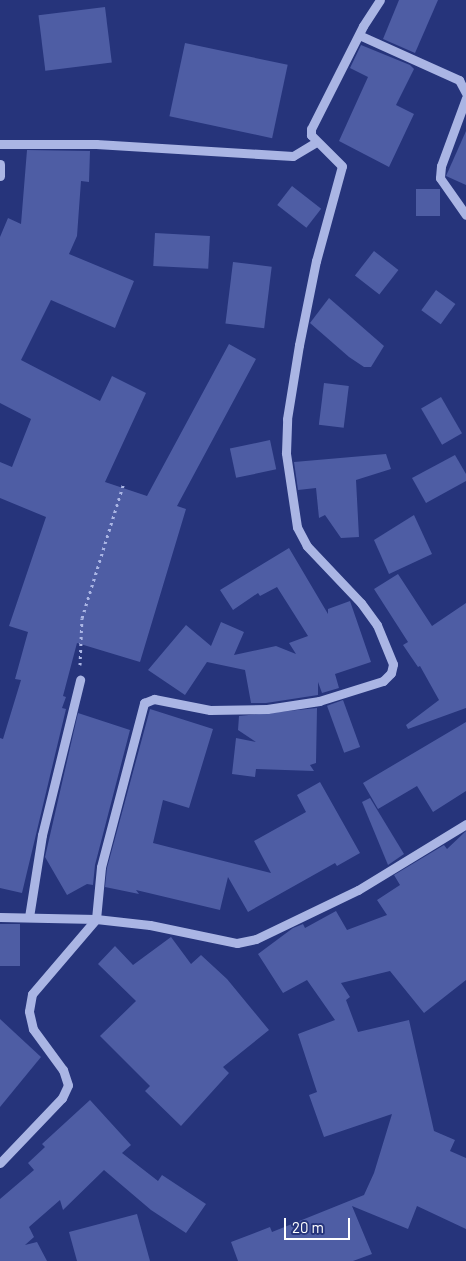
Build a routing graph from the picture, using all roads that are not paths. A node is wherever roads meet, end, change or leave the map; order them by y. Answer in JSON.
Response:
{"nodes":[{"id":1,"x":380,"y":0,"type":"edge"},
{"id":2,"x":359,"y":35,"type":"junction"},
{"id":3,"x":466,"y":93,"type":"edge"},
{"id":4,"x":466,"y":98,"type":"edge"},
{"id":5,"x":316,"y":142,"type":"junction"},
{"id":6,"x":0,"y":144,"type":"edge"},
{"id":7,"x":0,"y":164,"type":"edge"},
{"id":8,"x":0,"y":176,"type":"edge"},
{"id":9,"x":466,"y":216,"type":"edge"},
{"id":10,"x":80,"y":680,"type":"road end"},
{"id":11,"x":466,"y":824,"type":"edge"},
{"id":12,"x":0,"y":917,"type":"edge"},
{"id":13,"x":29,"y":917,"type":"junction"},
{"id":14,"x":96,"y":919,"type":"junction"},
{"id":15,"x":0,"y":1163,"type":"edge"}],
"edges":[{"from":1,"to":2,"type":"street"},
{"from":2,"to":3,"type":"street"},
{"from":2,"to":5,"type":"street"},
{"from":4,"to":9,"type":"street"},
{"from":5,"to":6,"type":"street"},
{"from":5,"to":14,"type":"street"},
{"from":7,"to":8,"type":"street"},
{"from":10,"to":13,"type":"street"},
{"from":11,"to":14,"type":"street"},
{"from":12,"to":13,"type":"street"},
{"from":13,"to":14,"type":"street"},
{"from":14,"to":15,"type":"street"}]}
